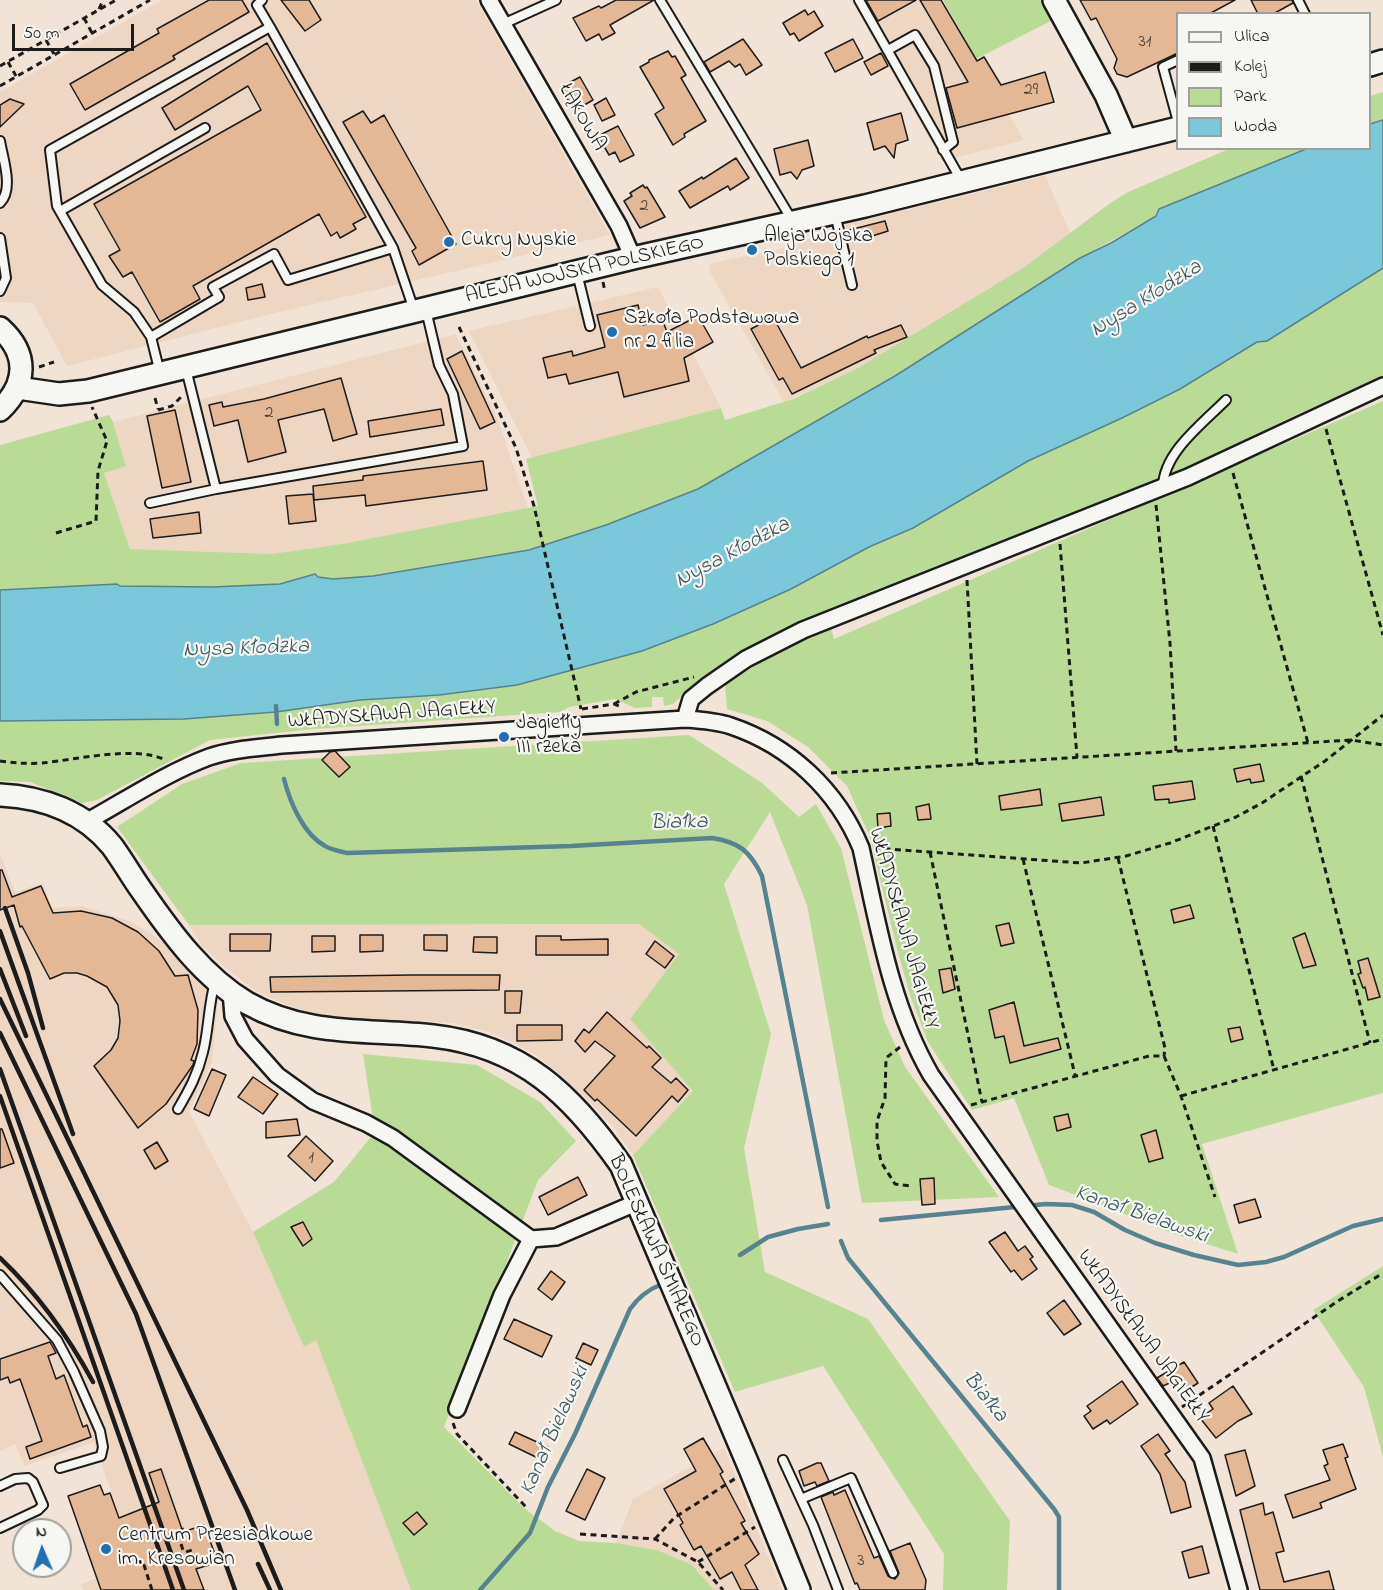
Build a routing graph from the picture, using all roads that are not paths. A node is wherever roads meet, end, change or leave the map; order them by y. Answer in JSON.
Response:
{"nodes":[{"id":1,"x":262,"y":0,"type":"edge"},
{"id":2,"x":489,"y":0,"type":"edge"},
{"id":3,"x":556,"y":0,"type":"edge"},
{"id":4,"x":660,"y":0,"type":"edge"},
{"id":5,"x":859,"y":0,"type":"edge"},
{"id":6,"x":1054,"y":0,"type":"edge"},
{"id":7,"x":503,"y":24,"type":"junction"},
{"id":8,"x":270,"y":27,"type":"junction"},
{"id":9,"x":888,"y":50,"type":"junction"},
{"id":10,"x":1176,"y":61,"type":"edge"},
{"id":11,"x":1176,"y":115,"type":"edge"},
{"id":12,"x":205,"y":128,"type":"dead end"},
{"id":13,"x":1176,"y":128,"type":"edge"},
{"id":14,"x":0,"y":141,"type":"edge"},
{"id":15,"x":1126,"y":141,"type":"junction"},
{"id":16,"x":943,"y":150,"type":"junction"},
{"id":17,"x":962,"y":181,"type":"junction"},
{"id":18,"x":0,"y":203,"type":"edge"},
{"id":19,"x":60,"y":211,"type":"junction"},
{"id":20,"x":834,"y":213,"type":"junction"},
{"id":21,"x":793,"y":222,"type":"junction"},
{"id":22,"x":0,"y":238,"type":"edge"},
{"id":23,"x":393,"y":248,"type":"junction"},
{"id":24,"x":633,"y":258,"type":"junction"},
{"id":25,"x":577,"y":272,"type":"junction"},
{"id":26,"x":852,"y":285,"type":"dead end"},
{"id":27,"x":0,"y":291,"type":"edge"},
{"id":28,"x":420,"y":310,"type":"junction"},
{"id":29,"x":590,"y":327,"type":"dead end"},
{"id":30,"x":0,"y":328,"type":"edge"},
{"id":31,"x":151,"y":337,"type":"junction"},
{"id":32,"x":186,"y":368,"type":"junction"},
{"id":33,"x":160,"y":374,"type":"junction"},
{"id":34,"x":1383,"y":386,"type":"edge"},
{"id":35,"x":18,"y":388,"type":"junction"},
{"id":36,"x":1226,"y":400,"type":"dead end"},
{"id":37,"x":0,"y":410,"type":"edge"},
{"id":38,"x":1159,"y":488,"type":"junction"},
{"id":39,"x":216,"y":489,"type":"junction"},
{"id":40,"x":150,"y":503,"type":"dead end"},
{"id":41,"x":685,"y":718,"type":"junction"},
{"id":42,"x":0,"y":795,"type":"edge"},
{"id":43,"x":86,"y":822,"type":"junction"},
{"id":44,"x":224,"y":986,"type":"junction"},
{"id":45,"x":178,"y":1109,"type":"dead end"},
{"id":46,"x":638,"y":1203,"type":"junction"},
{"id":47,"x":531,"y":1239,"type":"junction"},
{"id":48,"x":0,"y":1275,"type":"edge"},
{"id":49,"x":457,"y":1409,"type":"road end"},
{"id":50,"x":783,"y":1460,"type":"dead end"},
{"id":51,"x":60,"y":1468,"type":"dead end"},
{"id":52,"x":0,"y":1486,"type":"edge"},
{"id":53,"x":801,"y":1499,"type":"junction"},
{"id":54,"x":0,"y":1528,"type":"edge"},
{"id":55,"x":893,"y":1573,"type":"dead end"},
{"id":56,"x":799,"y":1590,"type":"edge"},
{"id":57,"x":837,"y":1590,"type":"edge"},
{"id":58,"x":1239,"y":1590,"type":"edge"}],
"edges":[{"from":1,"to":8,"type":"lane"},
{"from":2,"to":7,"type":"street","name":"ŁĄKOWA"},
{"from":3,"to":7,"type":"lane"},
{"from":4,"to":21,"type":"lane"},
{"from":5,"to":9,"type":"lane"},
{"from":6,"to":15,"type":"street"},
{"from":7,"to":24,"type":"street","name":"ŁĄKOWA"},
{"from":8,"to":19,"type":"lane"},
{"from":8,"to":23,"type":"lane"},
{"from":9,"to":16,"type":"lane"},
{"from":9,"to":16,"type":"lane"},
{"from":10,"to":11,"type":"lane"},
{"from":12,"to":19,"type":"lane"},
{"from":13,"to":15,"type":"street","name":"ALEJA WOJSKA POLSKIEGO"},
{"from":14,"to":18,"type":"lane"},
{"from":15,"to":17,"type":"street","name":"ALEJA WOJSKA POLSKIEGO"},
{"from":16,"to":17,"type":"lane"},
{"from":17,"to":20,"type":"street","name":"ALEJA WOJSKA POLSKIEGO"},
{"from":19,"to":31,"type":"lane"},
{"from":20,"to":21,"type":"street","name":"ALEJA WOJSKA POLSKIEGO"},
{"from":20,"to":26,"type":"lane"},
{"from":21,"to":24,"type":"street","name":"ALEJA WOJSKA POLSKIEGO"},
{"from":22,"to":27,"type":"lane"},
{"from":23,"to":28,"type":"lane"},
{"from":23,"to":31,"type":"lane"},
{"from":24,"to":25,"type":"street","name":"ALEJA WOJSKA POLSKIEGO"},
{"from":25,"to":28,"type":"street","name":"ALEJA WOJSKA POLSKIEGO"},
{"from":25,"to":29,"type":"lane"},
{"from":28,"to":32,"type":"street","name":"ALEJA WOJSKA POLSKIEGO"},
{"from":28,"to":39,"type":"lane"},
{"from":30,"to":35,"type":"street"},
{"from":31,"to":33,"type":"lane"},
{"from":32,"to":33,"type":"street","name":"ALEJA WOJSKA POLSKIEGO"},
{"from":32,"to":39,"type":"lane"},
{"from":33,"to":35,"type":"street","name":"ALEJA WOJSKA POLSKIEGO"},
{"from":34,"to":38,"type":"street"},
{"from":35,"to":37,"type":"street"},
{"from":36,"to":38,"type":"lane"},
{"from":38,"to":41,"type":"street"},
{"from":39,"to":40,"type":"lane"},
{"from":41,"to":43,"type":"street","name":"WŁADYSŁAWA JAGIEŁŁY"},
{"from":41,"to":58,"type":"street","name":"WŁADYSŁAWA JAGIEŁŁY"},
{"from":42,"to":43,"type":"street","name":"BOLESŁAWA ŚMIAŁEGO"},
{"from":43,"to":44,"type":"street","name":"BOLESŁAWA ŚMIAŁEGO"},
{"from":44,"to":45,"type":"lane"},
{"from":44,"to":46,"type":"street","name":"BOLESŁAWA ŚMIAŁEGO"},
{"from":44,"to":47,"type":"street"},
{"from":46,"to":47,"type":"street"},
{"from":46,"to":56,"type":"street","name":"BOLESŁAWA ŚMIAŁEGO"},
{"from":47,"to":49,"type":"street"},
{"from":48,"to":51,"type":"lane"},
{"from":50,"to":53,"type":"lane"},
{"from":52,"to":54,"type":"lane"},
{"from":53,"to":55,"type":"lane"},
{"from":53,"to":57,"type":"lane"}]}
